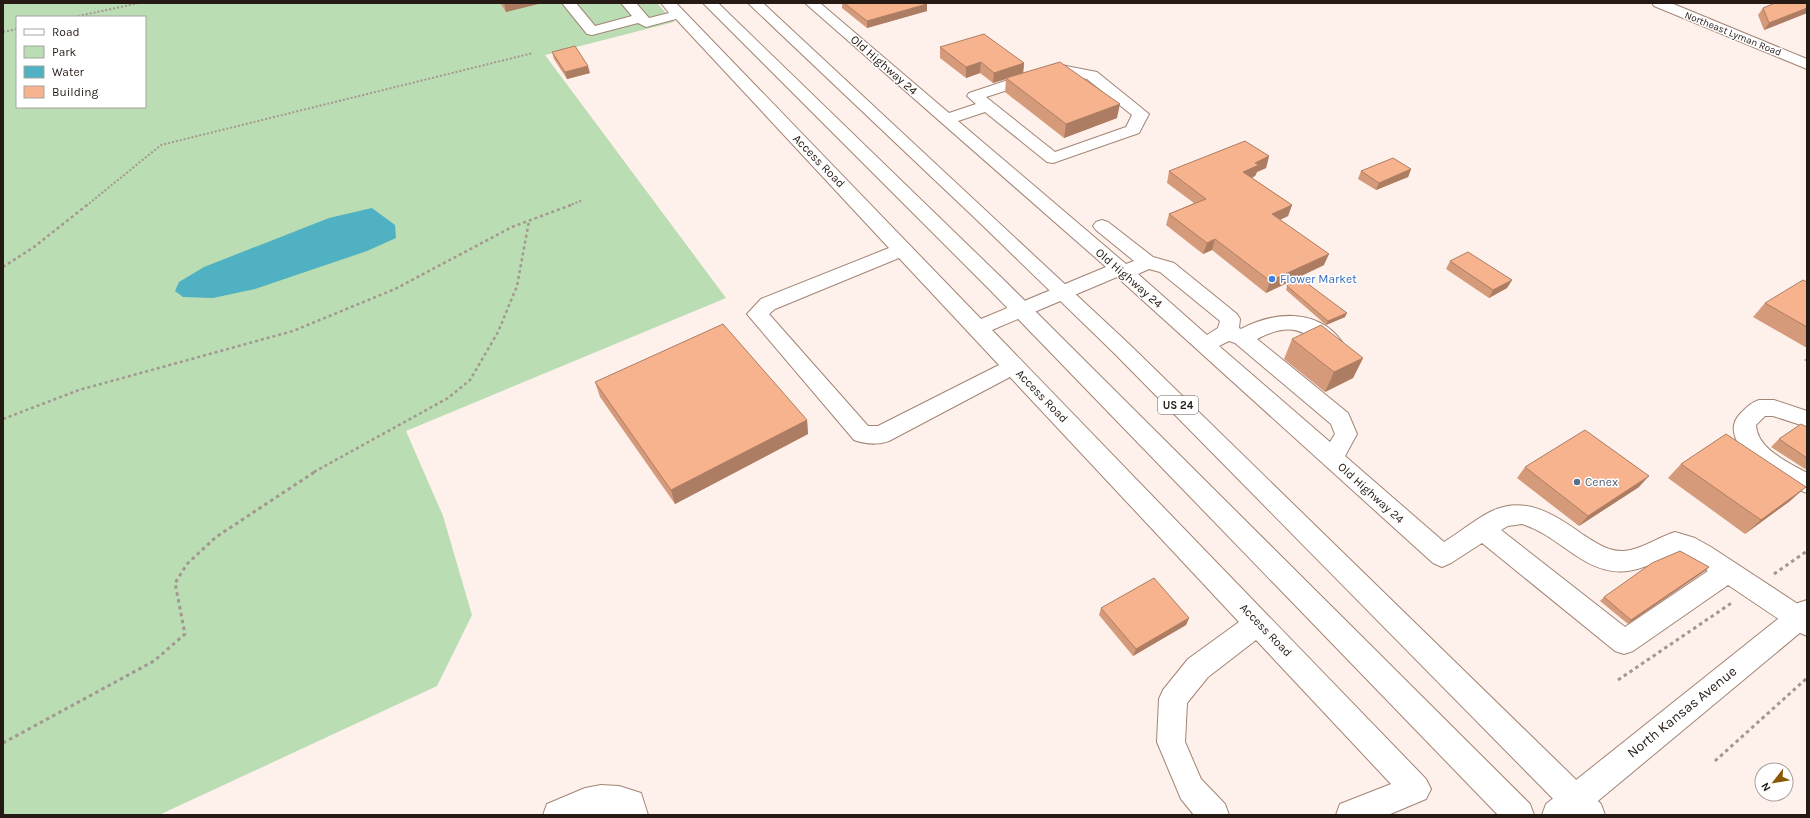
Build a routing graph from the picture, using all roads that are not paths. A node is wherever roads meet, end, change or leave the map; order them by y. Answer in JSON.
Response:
{"nodes":[{"id":1,"x":569,"y":3,"type":"edge"},
{"id":2,"x":628,"y":3,"type":"edge"},
{"id":3,"x":710,"y":3,"type":"edge"},
{"id":4,"x":755,"y":3,"type":"edge"},
{"id":5,"x":812,"y":3,"type":"edge"},
{"id":6,"x":1659,"y":3,"type":"edge"},
{"id":7,"x":674,"y":9,"type":"edge"},
{"id":8,"x":642,"y":18,"type":"junction"},
{"id":9,"x":1804,"y":61,"type":"edge"},
{"id":10,"x":987,"y":106,"type":"junction"},
{"id":11,"x":947,"y":119,"type":"junction"},
{"id":12,"x":1102,"y":226,"type":"dead end"},
{"id":13,"x":1122,"y":243,"type":"junction"},
{"id":14,"x":903,"y":249,"type":"junction"},
{"id":15,"x":1101,"y":253,"type":"junction"},
{"id":16,"x":1147,"y":262,"type":"junction"},
{"id":17,"x":1122,"y":271,"type":"junction"},
{"id":18,"x":1063,"y":292,"type":"junction"},
{"id":19,"x":1022,"y":310,"type":"junction"},
{"id":20,"x":978,"y":328,"type":"junction"},
{"id":21,"x":1235,"y":335,"type":"junction"},
{"id":22,"x":1204,"y":345,"type":"junction"},
{"id":23,"x":1352,"y":361,"type":"edge"},
{"id":24,"x":1014,"y":366,"type":"junction"},
{"id":25,"x":1807,"y":419,"type":"edge"},
{"id":26,"x":1332,"y":458,"type":"junction"},
{"id":27,"x":1807,"y":484,"type":"edge"},
{"id":28,"x":1482,"y":530,"type":"junction"},
{"id":29,"x":1729,"y":571,"type":"junction"},
{"id":30,"x":1804,"y":617,"type":"edge"},
{"id":31,"x":1258,"y":623,"type":"junction"},
{"id":32,"x":1574,"y":810,"type":"edge"},
{"id":33,"x":558,"y":815,"type":"edge"},
{"id":34,"x":633,"y":815,"type":"edge"},
{"id":35,"x":1214,"y":815,"type":"edge"},
{"id":36,"x":1351,"y":815,"type":"edge"},
{"id":37,"x":1519,"y":815,"type":"edge"}],
"edges":[{"from":1,"to":8,"type":"main road"},
{"from":2,"to":8,"type":"main road"},
{"from":3,"to":19,"type":"main road"},
{"from":4,"to":18,"type":"main road","number":"US 24"},
{"from":5,"to":11,"type":"main road","name":"Old Highway 24"},
{"from":6,"to":9,"type":"main road","name":"Northeast Lyman Road"},
{"from":7,"to":8,"type":"main road"},
{"from":7,"to":14,"type":"main road","name":"Access Road"},
{"from":10,"to":10,"type":"main road"},
{"from":10,"to":11,"type":"main road"},
{"from":11,"to":15,"type":"main road","name":"Old Highway 24"},
{"from":12,"to":13,"type":"main road"},
{"from":13,"to":15,"type":"main road"},
{"from":13,"to":16,"type":"main road"},
{"from":14,"to":20,"type":"main road","name":"Access Road"},
{"from":14,"to":24,"type":"main road"},
{"from":15,"to":17,"type":"main road","name":"Old Highway 24"},
{"from":16,"to":17,"type":"main road"},
{"from":16,"to":21,"type":"main road"},
{"from":17,"to":18,"type":"main road"},
{"from":17,"to":22,"type":"main road","name":"Old Highway 24"},
{"from":18,"to":19,"type":"main road"},
{"from":18,"to":32,"type":"main road","number":"US 24"},
{"from":19,"to":20,"type":"main road"},
{"from":19,"to":37,"type":"main road"},
{"from":20,"to":24,"type":"main road","name":"Access Road"},
{"from":21,"to":22,"type":"main road"},
{"from":21,"to":23,"type":"main road"},
{"from":21,"to":26,"type":"main road"},
{"from":22,"to":26,"type":"main road","name":"Old Highway 24"},
{"from":24,"to":31,"type":"main road","name":"Access Road"},
{"from":25,"to":27,"type":"main road"},
{"from":26,"to":28,"type":"main road","name":"Old Highway 24"},
{"from":28,"to":29,"type":"main road"},
{"from":28,"to":29,"type":"main road"},
{"from":29,"to":30,"type":"main road"},
{"from":30,"to":32,"type":"main road","name":"North Kansas Avenue"},
{"from":31,"to":35,"type":"main road"},
{"from":31,"to":36,"type":"main road","name":"Access Road"},
{"from":33,"to":34,"type":"main road"}]}
